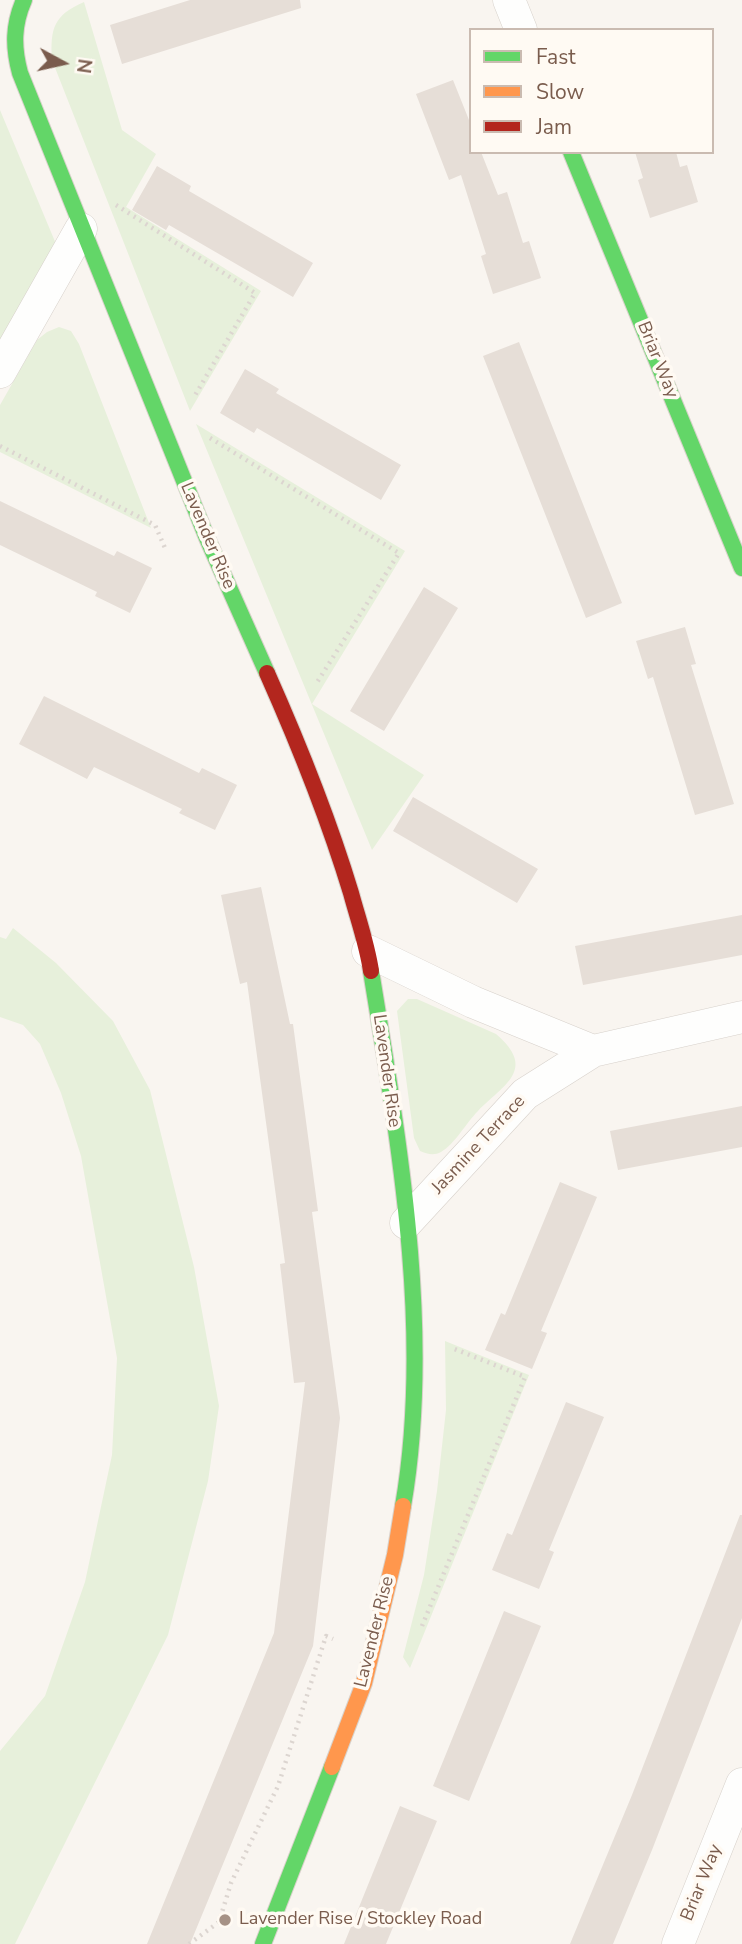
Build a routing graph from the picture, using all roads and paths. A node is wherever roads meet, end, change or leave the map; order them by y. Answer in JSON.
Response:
{"nodes":[{"id":1,"x":24,"y":0,"type":"edge"},
{"id":2,"x":509,"y":0,"type":"edge"},
{"id":3,"x":520,"y":28,"type":"edge"},
{"id":4,"x":572,"y":154,"type":"edge"},
{"id":5,"x":115,"y":204,"type":"dead end"},
{"id":6,"x":81,"y":229,"type":"junction"},
{"id":7,"x":0,"y":372,"type":"edge"},
{"id":8,"x":159,"y":418,"type":"junction"},
{"id":9,"x":169,"y":442,"type":"junction"},
{"id":10,"x":0,"y":446,"type":"edge"},
{"id":11,"x":207,"y":538,"type":"junction"},
{"id":12,"x":742,"y":568,"type":"edge"},
{"id":13,"x":282,"y":707,"type":"junction"},
{"id":14,"x":368,"y":951,"type":"junction"},
{"id":15,"x":742,"y":1017,"type":"edge"},
{"id":16,"x":593,"y":1051,"type":"junction"},
{"id":17,"x":406,"y":1223,"type":"junction"},
{"id":18,"x":415,"y":1334,"type":"junction"},
{"id":19,"x":421,"y":1629,"type":"dead end"},
{"id":20,"x":370,"y":1651,"type":"junction"},
{"id":21,"x":742,"y":1784,"type":"edge"},
{"id":22,"x":193,"y":1943,"type":"edge"},
{"id":23,"x":263,"y":1944,"type":"edge"},
{"id":24,"x":678,"y":1944,"type":"edge"}],
"edges":[{"from":1,"to":6,"type":"street","name":"Lavender Rise"},
{"from":2,"to":3,"type":"street"},
{"from":4,"to":12,"type":"street","name":"Briar Way"},
{"from":5,"to":8,"type":"path"},
{"from":6,"to":7,"type":"street"},
{"from":6,"to":8,"type":"street","name":"Lavender Rise"},
{"from":8,"to":9,"type":"street","name":"Lavender Rise"},
{"from":9,"to":11,"type":"street","name":"Lavender Rise"},
{"from":9,"to":13,"type":"path"},
{"from":10,"to":11,"type":"path"},
{"from":11,"to":13,"type":"street","name":"Lavender Rise"},
{"from":13,"to":14,"type":"street","name":"Lavender Rise"},
{"from":14,"to":16,"type":"street"},
{"from":14,"to":17,"type":"street","name":"Lavender Rise"},
{"from":15,"to":16,"type":"street","name":"Jasmine Terrace"},
{"from":16,"to":17,"type":"street","name":"Jasmine Terrace"},
{"from":17,"to":18,"type":"street","name":"Lavender Rise"},
{"from":18,"to":19,"type":"path"},
{"from":18,"to":20,"type":"street","name":"Lavender Rise"},
{"from":20,"to":22,"type":"path"},
{"from":20,"to":23,"type":"street","name":"Lavender Rise"},
{"from":21,"to":24,"type":"street","name":"Briar Way"}]}
